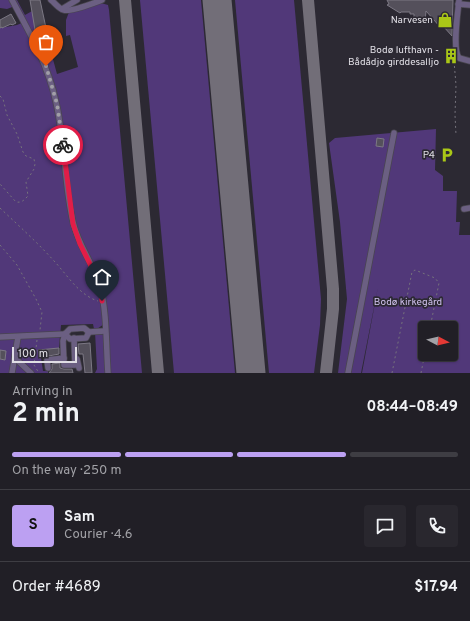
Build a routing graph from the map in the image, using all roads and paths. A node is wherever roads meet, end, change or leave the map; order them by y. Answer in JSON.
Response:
{"nodes":[{"id":1,"x":12,"y":0,"type":"edge"},
{"id":2,"x":77,"y":0,"type":"edge"},
{"id":3,"x":102,"y":0,"type":"edge"},
{"id":4,"x":54,"y":1,"type":"edge"},
{"id":5,"x":458,"y":2,"type":"edge"},
{"id":6,"x":470,"y":5,"type":"edge"},
{"id":7,"x":62,"y":9,"type":"junction"},
{"id":8,"x":454,"y":61,"type":"dead end"},
{"id":9,"x":470,"y":61,"type":"edge"},
{"id":10,"x":0,"y":96,"type":"edge"},
{"id":11,"x":394,"y":133,"type":"dead end"},
{"id":12,"x":456,"y":135,"type":"dead end"},
{"id":13,"x":0,"y":184,"type":"edge"},
{"id":14,"x":0,"y":208,"type":"edge"},
{"id":15,"x":0,"y":245,"type":"edge"},
{"id":16,"x":102,"y":301,"type":"junction"},
{"id":17,"x":431,"y":321,"type":"edge"},
{"id":18,"x":105,"y":331,"type":"junction"},
{"id":19,"x":88,"y":332,"type":"junction"},
{"id":20,"x":65,"y":334,"type":"junction"},
{"id":21,"x":38,"y":336,"type":"junction"},
{"id":22,"x":0,"y":337,"type":"edge"},
{"id":23,"x":18,"y":337,"type":"junction"},
{"id":24,"x":74,"y":338,"type":"junction"},
{"id":25,"x":15,"y":358,"type":"junction"},
{"id":26,"x":64,"y":358,"type":"junction"},
{"id":27,"x":75,"y":360,"type":"junction"},
{"id":28,"x":423,"y":361,"type":"edge"},
{"id":29,"x":48,"y":368,"type":"dead end"},
{"id":30,"x":79,"y":368,"type":"dead end"},
{"id":31,"x":12,"y":373,"type":"edge"},
{"id":32,"x":31,"y":373,"type":"edge"},
{"id":33,"x":39,"y":373,"type":"edge"},
{"id":34,"x":108,"y":373,"type":"edge"},
{"id":35,"x":348,"y":373,"type":"edge"},
{"id":36,"x":392,"y":373,"type":"edge"},
{"id":37,"x":421,"y":373,"type":"edge"}],
"edges":[{"from":1,"to":16,"type":"lane"},
{"from":2,"to":7,"type":"lane"},
{"from":3,"to":7,"type":"lane"},
{"from":4,"to":7,"type":"lane"},
{"from":5,"to":6,"type":"lane"},
{"from":5,"to":9,"type":"lane"},
{"from":8,"to":12,"type":"path"},
{"from":10,"to":13,"type":"path"},
{"from":11,"to":35,"type":"lane"},
{"from":14,"to":16,"type":"path"},
{"from":15,"to":21,"type":"path"},
{"from":16,"to":18,"type":"lane"},
{"from":17,"to":36,"type":"path"},
{"from":18,"to":19,"type":"lane"},
{"from":18,"to":34,"type":"lane"},
{"from":19,"to":20,"type":"lane"},
{"from":19,"to":24,"type":"lane"},
{"from":20,"to":21,"type":"lane"},
{"from":20,"to":24,"type":"lane"},
{"from":20,"to":26,"type":"lane"},
{"from":21,"to":23,"type":"lane"},
{"from":21,"to":33,"type":"path"},
{"from":22,"to":23,"type":"lane"},
{"from":23,"to":25,"type":"lane"},
{"from":24,"to":27,"type":"lane"},
{"from":25,"to":31,"type":"lane"},
{"from":25,"to":32,"type":"lane"},
{"from":26,"to":27,"type":"lane"},
{"from":26,"to":29,"type":"lane"},
{"from":27,"to":30,"type":"lane"},
{"from":28,"to":37,"type":"path"}]}
